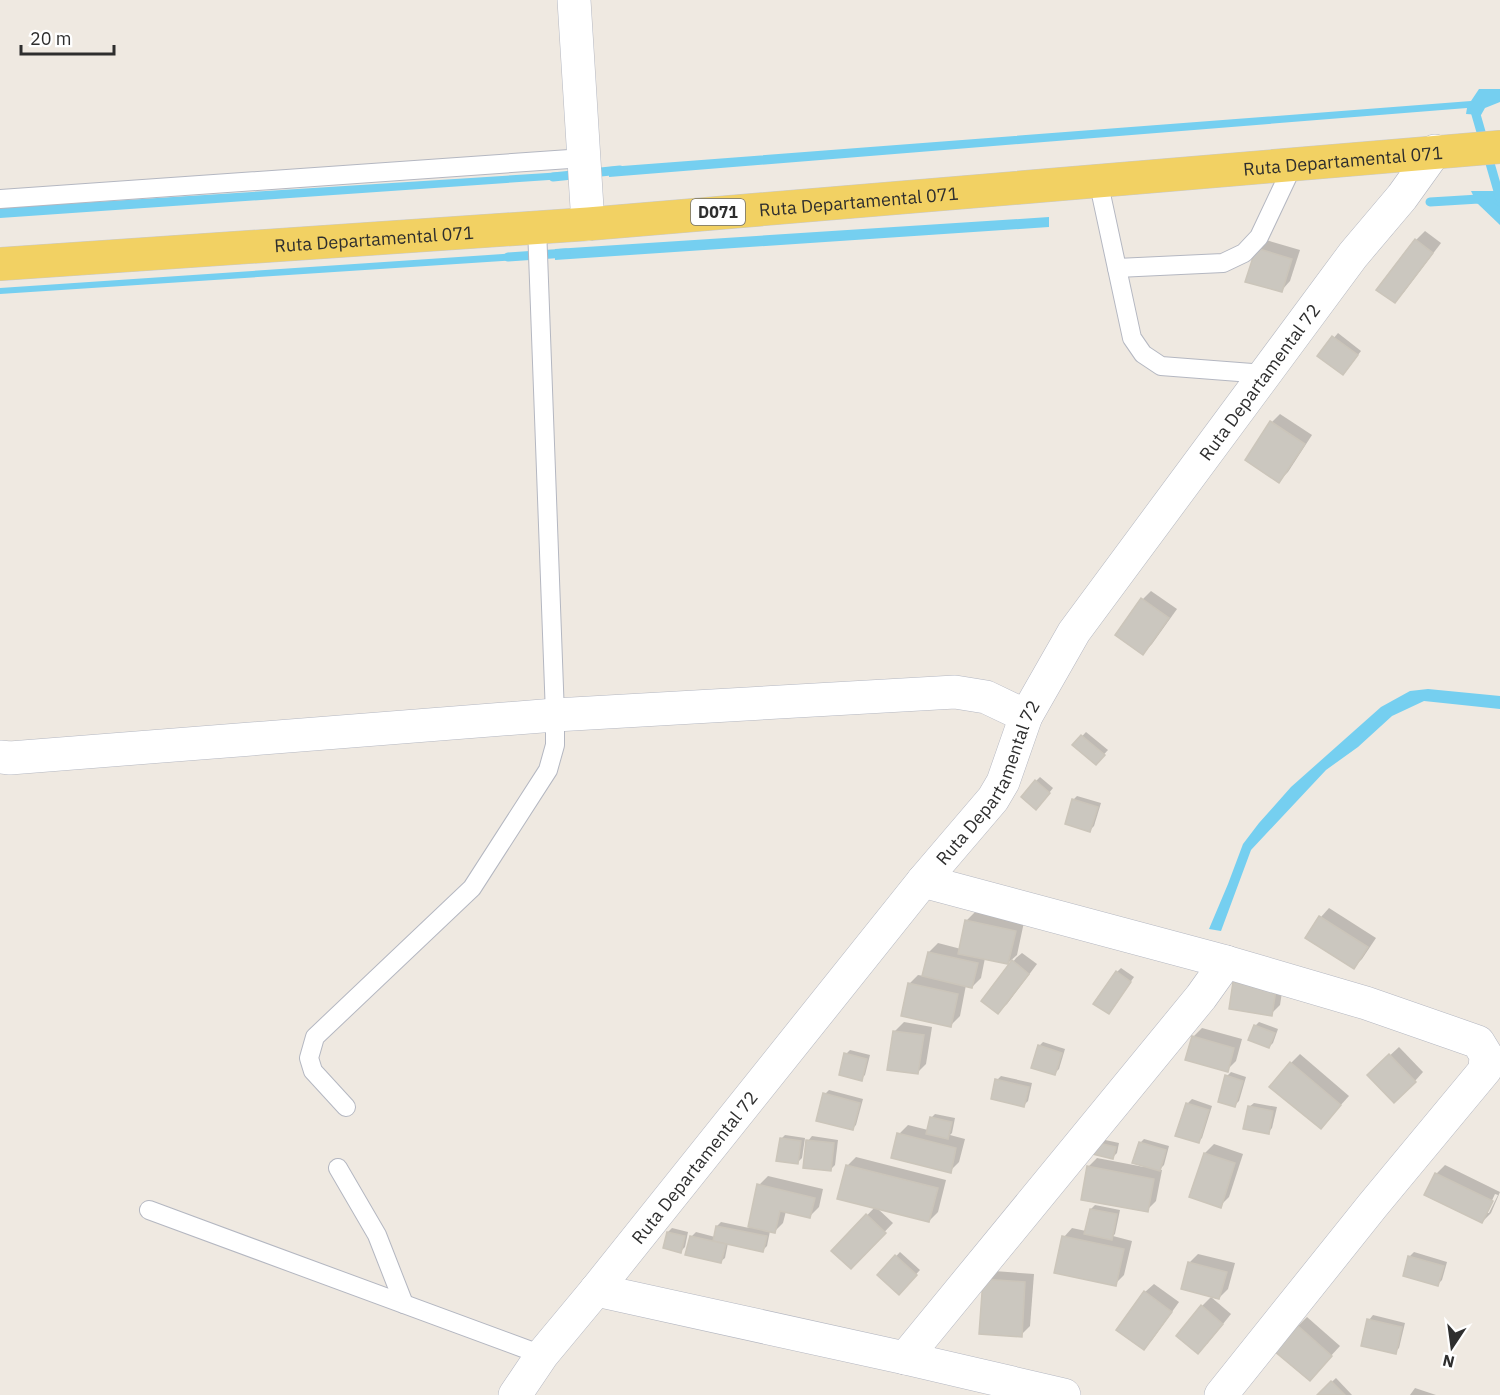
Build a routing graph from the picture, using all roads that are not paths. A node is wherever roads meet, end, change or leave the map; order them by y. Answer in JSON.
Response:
{"nodes":[{"id":1,"x":574,"y":0,"type":"edge"},
{"id":2,"x":1500,"y":147,"type":"edge"},
{"id":3,"x":1435,"y":152,"type":"junction"},
{"id":4,"x":1294,"y":163,"type":"junction"},
{"id":5,"x":584,"y":167,"type":"junction"},
{"id":6,"x":1098,"y":180,"type":"junction"},
{"id":7,"x":0,"y":199,"type":"edge"},
{"id":8,"x":588,"y":224,"type":"junction"},
{"id":9,"x":537,"y":236,"type":"junction"},
{"id":10,"x":0,"y":264,"type":"edge"},
{"id":11,"x":1117,"y":268,"type":"junction"},
{"id":12,"x":1265,"y":374,"type":"junction"},
{"id":13,"x":555,"y":715,"type":"junction"},
{"id":14,"x":1026,"y":716,"type":"junction"},
{"id":15,"x":0,"y":757,"type":"edge"},
{"id":16,"x":923,"y":881,"type":"junction"},
{"id":17,"x":1226,"y":962,"type":"junction"},
{"id":18,"x":346,"y":1107,"type":"dead end"},
{"id":19,"x":338,"y":1168,"type":"dead end"},
{"id":20,"x":149,"y":1210,"type":"dead end"},
{"id":21,"x":596,"y":1290,"type":"junction"},
{"id":22,"x":404,"y":1304,"type":"junction"},
{"id":23,"x":542,"y":1355,"type":"junction"},
{"id":24,"x":905,"y":1358,"type":"junction"},
{"id":25,"x":515,"y":1395,"type":"edge"},
{"id":26,"x":1064,"y":1395,"type":"edge"},
{"id":27,"x":1221,"y":1395,"type":"edge"}],
"edges":[{"from":1,"to":5,"type":"street"},
{"from":2,"to":3,"type":"main road","name":"Ruta Departamental 071","number":"D071"},
{"from":3,"to":4,"type":"main road","name":"Ruta Departamental 071","number":"D071"},
{"from":3,"to":12,"type":"street","name":"Ruta Departamental 72"},
{"from":4,"to":6,"type":"main road","name":"Ruta Departamental 071","number":"D071"},
{"from":4,"to":11,"type":"lane"},
{"from":5,"to":7,"type":"lane"},
{"from":5,"to":8,"type":"street"},
{"from":6,"to":8,"type":"main road","name":"Ruta Departamental 071","number":"D071"},
{"from":6,"to":11,"type":"lane"},
{"from":8,"to":9,"type":"main road","name":"Ruta Departamental 071","number":"D071"},
{"from":9,"to":10,"type":"main road","name":"Ruta Departamental 071","number":"D071"},
{"from":9,"to":13,"type":"lane"},
{"from":11,"to":12,"type":"lane"},
{"from":12,"to":14,"type":"street","name":"Ruta Departamental 72"},
{"from":13,"to":14,"type":"street"},
{"from":13,"to":15,"type":"street"},
{"from":13,"to":18,"type":"lane"},
{"from":14,"to":16,"type":"street","name":"Ruta Departamental 72"},
{"from":16,"to":17,"type":"street"},
{"from":16,"to":21,"type":"street","name":"Ruta Departamental 72"},
{"from":17,"to":24,"type":"street"},
{"from":17,"to":27,"type":"street"},
{"from":19,"to":22,"type":"lane"},
{"from":20,"to":22,"type":"lane"},
{"from":21,"to":23,"type":"street","name":"Ruta Departamental 72"},
{"from":21,"to":24,"type":"street"},
{"from":22,"to":23,"type":"lane"},
{"from":23,"to":25,"type":"street","name":"Ruta Departamental 72"},
{"from":24,"to":26,"type":"street"}]}
